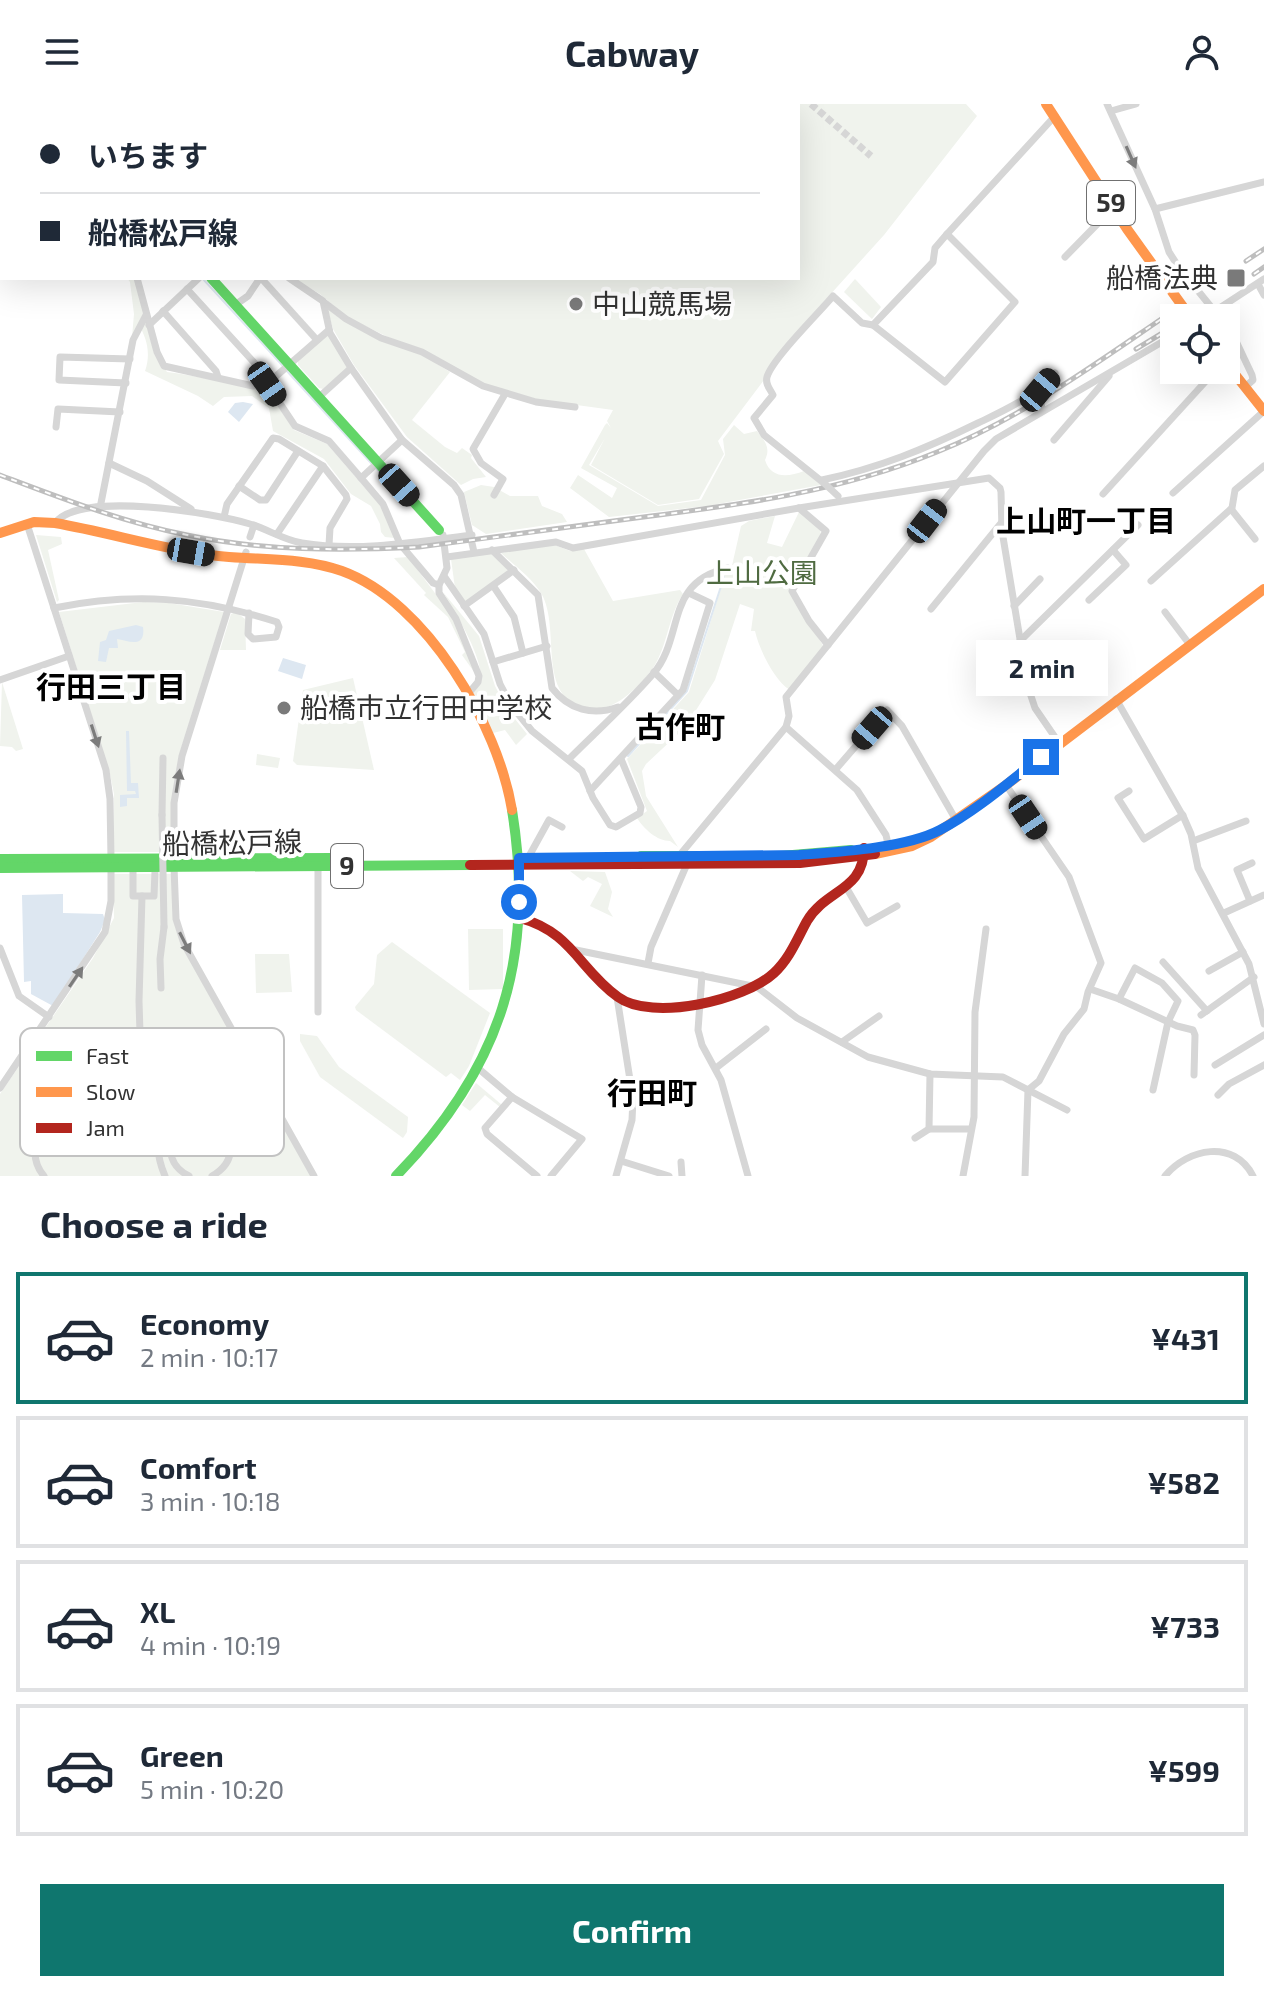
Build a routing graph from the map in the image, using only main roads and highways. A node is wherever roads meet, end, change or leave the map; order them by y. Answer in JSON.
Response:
{"nodes":[{"id":1,"x":1046,"y":104,"type":"edge"},
{"id":2,"x":213,"y":280,"type":"edge"},
{"id":3,"x":1181,"y":304,"type":"edge"},
{"id":4,"x":1240,"y":381,"type":"edge"},
{"id":5,"x":1264,"y":411,"type":"edge"},
{"id":6,"x":0,"y":533,"type":"edge"},
{"id":7,"x":442,"y":534,"type":"road end"},
{"id":8,"x":1264,"y":589,"type":"edge"},
{"id":9,"x":938,"y":831,"type":"junction"},
{"id":10,"x":864,"y":852,"type":"junction"},
{"id":11,"x":0,"y":859,"type":"edge"},
{"id":12,"x":522,"y":860,"type":"junction"},
{"id":13,"x":111,"y":863,"type":"junction"},
{"id":14,"x":174,"y":863,"type":"junction"},
{"id":15,"x":0,"y":868,"type":"edge"},
{"id":16,"x":520,"y":918,"type":"junction"},
{"id":17,"x":396,"y":1176,"type":"edge"}],
"edges":[{"from":1,"to":3,"type":"main road","number":"59"},
{"from":2,"to":7,"type":"main road"},
{"from":4,"to":5,"type":"main road"},
{"from":6,"to":12,"type":"main road"},
{"from":8,"to":9,"type":"main road","name":"船橋松戸線","number":"9"},
{"from":9,"to":10,"type":"main road","name":"船橋松戸線","number":"9"},
{"from":9,"to":10,"type":"main road","name":"船橋松戸線","number":"9"},
{"from":10,"to":12,"type":"main road","name":"船橋松戸線","number":"9"},
{"from":10,"to":16,"type":"main road"},
{"from":11,"to":13,"type":"main road","name":"船橋松戸線","number":"9"},
{"from":12,"to":14,"type":"main road","name":"船橋松戸線","number":"9"},
{"from":12,"to":14,"type":"main road","name":"船橋松戸線","number":"9"},
{"from":12,"to":16,"type":"main road"},
{"from":13,"to":14,"type":"main road","name":"船橋松戸線","number":"9"},
{"from":13,"to":15,"type":"main road","name":"船橋松戸線","number":"9"},
{"from":16,"to":17,"type":"main road"}]}
